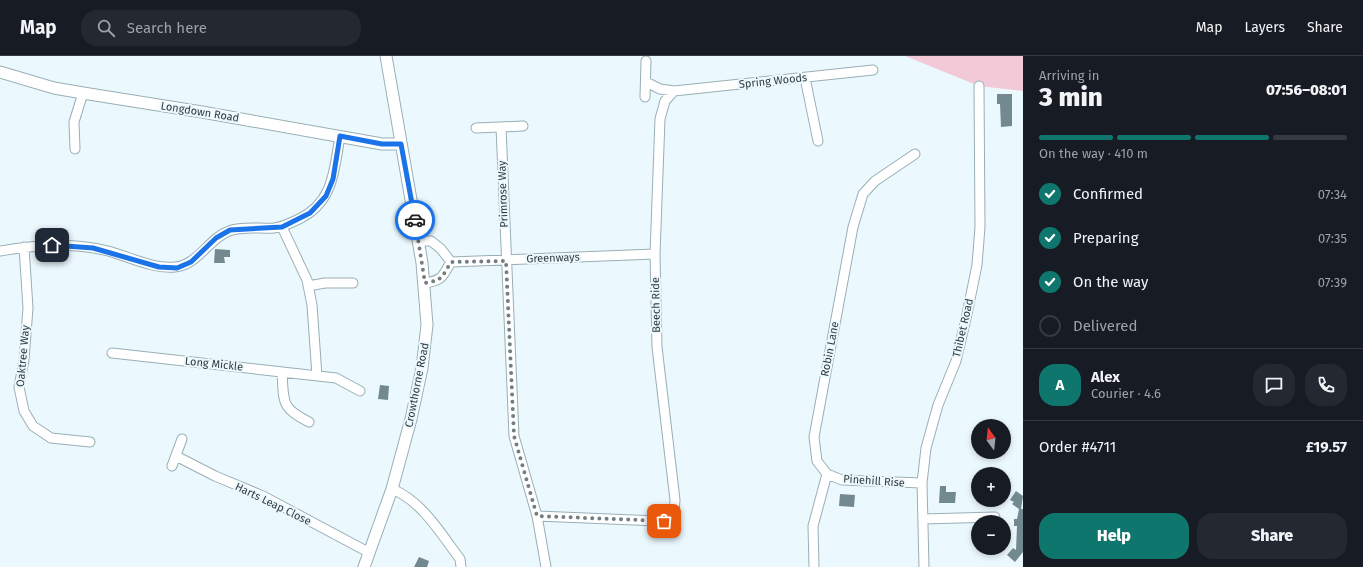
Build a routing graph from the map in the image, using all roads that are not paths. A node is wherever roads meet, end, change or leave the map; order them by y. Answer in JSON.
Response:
{"nodes":[{"id":1,"x":386,"y":56,"type":"edge"},
{"id":2,"x":646,"y":61,"type":"dead end"},
{"id":3,"x":873,"y":70,"type":"dead end"},
{"id":4,"x":0,"y":72,"type":"edge"},
{"id":5,"x":805,"y":78,"type":"junction"},
{"id":6,"x":646,"y":82,"type":"junction"},
{"id":7,"x":979,"y":86,"type":"dead end"},
{"id":8,"x":660,"y":89,"type":"junction"},
{"id":9,"x":674,"y":91,"type":"junction"},
{"id":10,"x":83,"y":93,"type":"junction"},
{"id":11,"x":645,"y":97,"type":"dead end"},
{"id":12,"x":665,"y":101,"type":"junction"},
{"id":13,"x":523,"y":126,"type":"dead end"},
{"id":14,"x":501,"y":127,"type":"junction"},
{"id":15,"x":476,"y":128,"type":"dead end"},
{"id":16,"x":340,"y":136,"type":"junction"},
{"id":17,"x":818,"y":141,"type":"dead end"},
{"id":18,"x":401,"y":144,"type":"junction"},
{"id":19,"x":75,"y":149,"type":"dead end"},
{"id":20,"x":915,"y":154,"type":"dead end"},
{"id":21,"x":282,"y":227,"type":"junction"},
{"id":22,"x":419,"y":241,"type":"junction"},
{"id":23,"x":24,"y":247,"type":"junction"},
{"id":24,"x":0,"y":251,"type":"edge"},
{"id":25,"x":655,"y":254,"type":"junction"},
{"id":26,"x":506,"y":261,"type":"junction"},
{"id":27,"x":451,"y":262,"type":"junction"},
{"id":28,"x":353,"y":283,"type":"dead end"},
{"id":29,"x":425,"y":283,"type":"junction"},
{"id":30,"x":308,"y":286,"type":"junction"},
{"id":31,"x":112,"y":353,"type":"dead end"},
{"id":32,"x":282,"y":372,"type":"junction"},
{"id":33,"x":317,"y":376,"type":"junction"},
{"id":34,"x":360,"y":391,"type":"dead end"},
{"id":35,"x":309,"y":422,"type":"dead end"},
{"id":36,"x":182,"y":439,"type":"dead end"},
{"id":37,"x":90,"y":442,"type":"dead end"},
{"id":38,"x":176,"y":456,"type":"junction"},
{"id":39,"x":172,"y":466,"type":"dead end"},
{"id":40,"x":827,"y":474,"type":"junction"},
{"id":41,"x":922,"y":483,"type":"junction"},
{"id":42,"x":392,"y":489,"type":"junction"},
{"id":43,"x":537,"y":516,"type":"junction"},
{"id":44,"x":971,"y":517,"type":"edge"},
{"id":45,"x":923,"y":518,"type":"junction"},
{"id":46,"x":370,"y":553,"type":"junction"},
{"id":47,"x":364,"y":567,"type":"edge"},
{"id":48,"x":460,"y":567,"type":"edge"},
{"id":49,"x":546,"y":567,"type":"edge"},
{"id":50,"x":814,"y":567,"type":"edge"},
{"id":51,"x":924,"y":567,"type":"edge"}],
"edges":[{"from":1,"to":18,"type":"street","name":"Crowthorne Road"},
{"from":2,"to":6,"type":"street"},
{"from":3,"to":5,"type":"street","name":"Spring Woods"},
{"from":4,"to":10,"type":"street","name":"Longdown Road"},
{"from":5,"to":9,"type":"street","name":"Spring Woods"},
{"from":5,"to":17,"type":"street"},
{"from":6,"to":8,"type":"street","name":"Spring Woods"},
{"from":6,"to":11,"type":"street"},
{"from":7,"to":41,"type":"street","name":"Thibet Road"},
{"from":8,"to":9,"type":"street","name":"Spring Woods"},
{"from":8,"to":12,"type":"street"},
{"from":9,"to":12,"type":"street","name":"Beech Ride"},
{"from":10,"to":16,"type":"street","name":"Longdown Road"},
{"from":10,"to":19,"type":"street"},
{"from":12,"to":25,"type":"street","name":"Beech Ride"},
{"from":13,"to":14,"type":"street"},
{"from":14,"to":15,"type":"street"},
{"from":14,"to":26,"type":"street","name":"Primrose Way"},
{"from":16,"to":18,"type":"street","name":"Longdown Road"},
{"from":16,"to":21,"type":"street"},
{"from":18,"to":22,"type":"street","name":"Crowthorne Road"},
{"from":20,"to":40,"type":"street","name":"Robin Lane"},
{"from":21,"to":23,"type":"street"},
{"from":21,"to":30,"type":"street"},
{"from":22,"to":27,"type":"street"},
{"from":22,"to":29,"type":"street","name":"Crowthorne Road"},
{"from":23,"to":24,"type":"street"},
{"from":23,"to":37,"type":"street","name":"Oaktree Way"},
{"from":25,"to":26,"type":"street","name":"Greenways"},
{"from":25,"to":43,"type":"street","name":"Beech Ride"},
{"from":26,"to":27,"type":"street","name":"Greenways"},
{"from":26,"to":43,"type":"street","name":"Primrose Way"},
{"from":27,"to":29,"type":"street"},
{"from":28,"to":30,"type":"street"},
{"from":29,"to":42,"type":"street","name":"Crowthorne Road"},
{"from":30,"to":33,"type":"street"},
{"from":31,"to":32,"type":"street","name":"Long Mickle"},
{"from":32,"to":33,"type":"street","name":"Long Mickle"},
{"from":32,"to":35,"type":"street"},
{"from":33,"to":34,"type":"street","name":"Long Mickle"},
{"from":36,"to":38,"type":"street"},
{"from":38,"to":39,"type":"street"},
{"from":38,"to":46,"type":"street","name":"Harts Leap Close"},
{"from":40,"to":41,"type":"street","name":"Pinehill Rise"},
{"from":40,"to":50,"type":"street"},
{"from":41,"to":45,"type":"street","name":"Thibet Road"},
{"from":42,"to":46,"type":"street","name":"Crowthorne Road"},
{"from":42,"to":48,"type":"street"},
{"from":43,"to":49,"type":"street","name":"Primrose Way"},
{"from":44,"to":45,"type":"street"},
{"from":45,"to":51,"type":"street","name":"Thibet Road"},
{"from":46,"to":47,"type":"street","name":"Crowthorne Road"}]}
